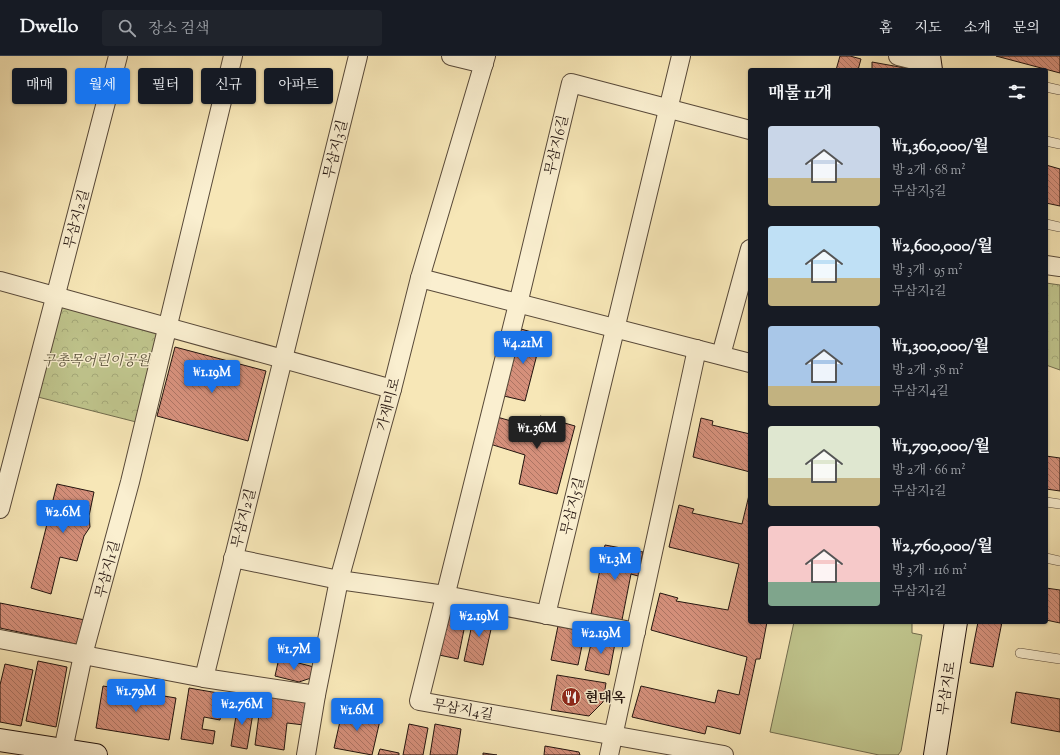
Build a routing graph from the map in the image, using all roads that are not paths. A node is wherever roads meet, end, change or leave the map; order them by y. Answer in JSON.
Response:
{"nodes":[{"id":1,"x":118,"y":56,"type":"edge"},
{"id":2,"x":232,"y":56,"type":"edge"},
{"id":3,"x":358,"y":56,"type":"edge"},
{"id":4,"x":451,"y":56,"type":"edge"},
{"id":5,"x":681,"y":56,"type":"edge"},
{"id":6,"x":898,"y":56,"type":"edge"},
{"id":7,"x":485,"y":60,"type":"edge"},
{"id":8,"x":930,"y":63,"type":"edge"},
{"id":9,"x":1048,"y":87,"type":"edge"},
{"id":10,"x":1060,"y":90,"type":"edge"},
{"id":11,"x":668,"y":109,"type":"junction"},
{"id":12,"x":748,"y":129,"type":"edge"},
{"id":13,"x":1048,"y":141,"type":"edge"},
{"id":14,"x":1060,"y":144,"type":"edge"},
{"id":15,"x":317,"y":218,"type":"joint"},
{"id":16,"x":1048,"y":224,"type":"edge"},
{"id":17,"x":1060,"y":227,"type":"edge"},
{"id":18,"x":748,"y":256,"type":"edge"},
{"id":19,"x":1048,"y":265,"type":"edge"},
{"id":20,"x":1060,"y":267,"type":"edge"},
{"id":21,"x":420,"y":278,"type":"junction"},
{"id":22,"x":0,"y":281,"type":"edge"},
{"id":23,"x":55,"y":296,"type":"junction"},
{"id":24,"x":518,"y":304,"type":"junction"},
{"id":25,"x":168,"y":326,"type":"junction"},
{"id":26,"x":615,"y":328,"type":"junction"},
{"id":27,"x":697,"y":349,"type":"junction"},
{"id":28,"x":721,"y":355,"type":"junction"},
{"id":29,"x":283,"y":358,"type":"junction"},
{"id":30,"x":748,"y":362,"type":"edge"},
{"id":31,"x":392,"y":389,"type":"junction"},
{"id":32,"x":1048,"y":502,"type":"edge"},
{"id":33,"x":1060,"y":504,"type":"edge"},
{"id":34,"x":0,"y":509,"type":"edge"},
{"id":35,"x":233,"y":558,"type":"junction"},
{"id":36,"x":1048,"y":558,"type":"edge"},
{"id":37,"x":1060,"y":561,"type":"edge"},
{"id":38,"x":339,"y":580,"type":"junction"},
{"id":39,"x":445,"y":595,"type":"junction"},
{"id":40,"x":546,"y":615,"type":"junction"},
{"id":41,"x":956,"y":624,"type":"edge"},
{"id":42,"x":636,"y":632,"type":"junction"},
{"id":43,"x":0,"y":639,"type":"edge"},
{"id":44,"x":1020,"y":652,"type":"dead end"},
{"id":45,"x":83,"y":655,"type":"junction"},
{"id":46,"x":1060,"y":659,"type":"edge"},
{"id":47,"x":204,"y":678,"type":"junction"},
{"id":48,"x":316,"y":695,"type":"junction"},
{"id":49,"x":614,"y":735,"type":"junction"},
{"id":50,"x":0,"y":740,"type":"edge"},
{"id":51,"x":63,"y":750,"type":"junction"},
{"id":52,"x":96,"y":755,"type":"edge"},
{"id":53,"x":306,"y":755,"type":"edge"},
{"id":54,"x":610,"y":755,"type":"edge"},
{"id":55,"x":724,"y":755,"type":"edge"},
{"id":56,"x":935,"y":755,"type":"edge"}],
"edges":[{"from":1,"to":23,"type":"street","name":"무삼지2길"},
{"from":2,"to":25,"type":"street"},
{"from":3,"to":15,"type":"street","name":"무삼지3길"},
{"from":4,"to":7,"type":"street"},
{"from":5,"to":11,"type":"street"},
{"from":6,"to":8,"type":"street"},
{"from":7,"to":21,"type":"street","name":"가재미로"},
{"from":9,"to":10,"type":"lane"},
{"from":11,"to":12,"type":"street","name":"무삼지6길"},
{"from":11,"to":24,"type":"street","name":"무삼지6길"},
{"from":11,"to":26,"type":"street","name":"무삼지5길"},
{"from":13,"to":14,"type":"lane"},
{"from":15,"to":29,"type":"street","name":"무삼지2길"},
{"from":16,"to":17,"type":"lane"},
{"from":18,"to":28,"type":"street"},
{"from":19,"to":20,"type":"street"},
{"from":21,"to":24,"type":"street"},
{"from":21,"to":31,"type":"street","name":"가재미로"},
{"from":22,"to":23,"type":"street"},
{"from":23,"to":25,"type":"street"},
{"from":23,"to":34,"type":"street","name":"무삼지2길"},
{"from":24,"to":26,"type":"street"},
{"from":24,"to":39,"type":"street","name":"무삼지4길"},
{"from":25,"to":29,"type":"street"},
{"from":25,"to":45,"type":"street","name":"무삼지1길"},
{"from":26,"to":27,"type":"street"},
{"from":26,"to":40,"type":"street","name":"무삼지5길"},
{"from":27,"to":28,"type":"street"},
{"from":27,"to":42,"type":"street"},
{"from":28,"to":30,"type":"street"},
{"from":29,"to":31,"type":"street"},
{"from":29,"to":35,"type":"street","name":"무삼지2길"},
{"from":31,"to":38,"type":"street","name":"가재미로"},
{"from":32,"to":33,"type":"lane"},
{"from":35,"to":38,"type":"street"},
{"from":35,"to":47,"type":"street","name":"무삼지2길"},
{"from":36,"to":37,"type":"lane"},
{"from":38,"to":39,"type":"street"},
{"from":38,"to":48,"type":"street","name":"가재미로"},
{"from":39,"to":40,"type":"street"},
{"from":39,"to":49,"type":"street","name":"무삼지4길"},
{"from":40,"to":42,"type":"street"},
{"from":41,"to":56,"type":"street","name":"무삼지로"},
{"from":42,"to":49,"type":"street"},
{"from":43,"to":45,"type":"street"},
{"from":44,"to":46,"type":"lane"},
{"from":45,"to":47,"type":"street"},
{"from":45,"to":51,"type":"street","name":"무삼지1길"},
{"from":47,"to":48,"type":"street"},
{"from":48,"to":53,"type":"street","name":"가재미로"},
{"from":49,"to":54,"type":"street"},
{"from":49,"to":55,"type":"street","name":"무삼지4길"},
{"from":50,"to":51,"type":"street"},
{"from":51,"to":52,"type":"street"}]}
